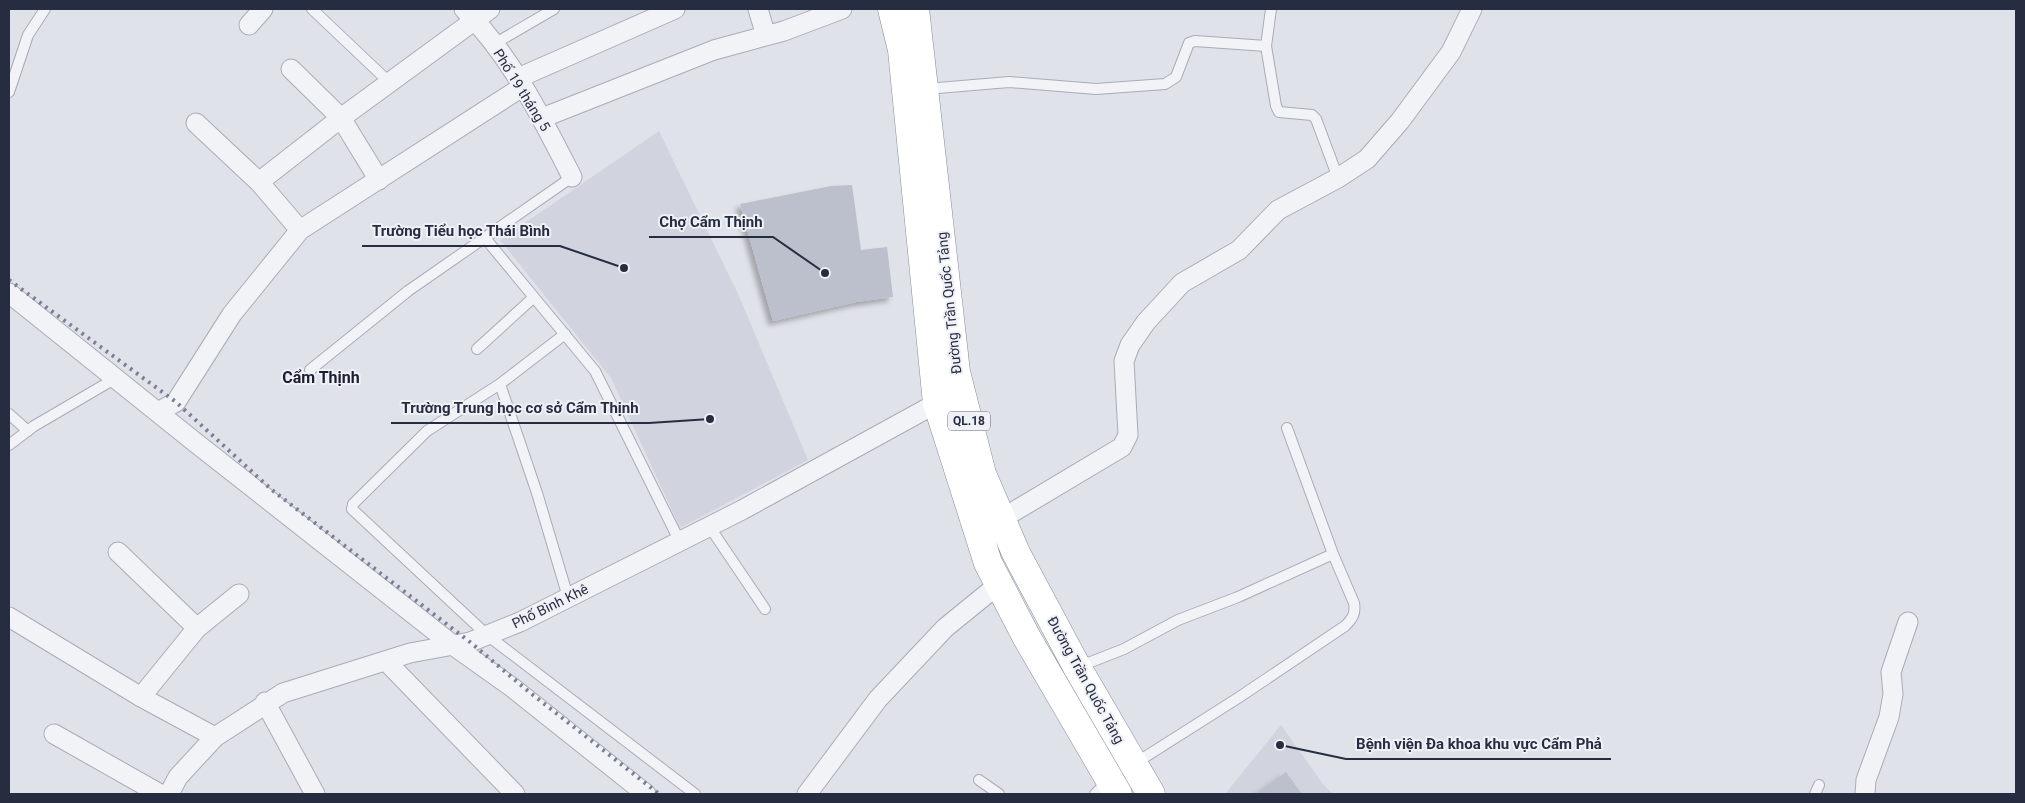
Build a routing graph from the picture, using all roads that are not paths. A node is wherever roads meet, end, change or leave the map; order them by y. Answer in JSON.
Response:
{"nodes":[{"id":1,"x":45,"y":9,"type":"edge"},
{"id":2,"x":263,"y":9,"type":"edge"},
{"id":3,"x":312,"y":9,"type":"edge"},
{"id":4,"x":554,"y":9,"type":"edge"},
{"id":5,"x":675,"y":9,"type":"edge"},
{"id":6,"x":758,"y":9,"type":"edge"},
{"id":7,"x":842,"y":9,"type":"edge"},
{"id":8,"x":892,"y":9,"type":"edge"},
{"id":9,"x":915,"y":9,"type":"edge"},
{"id":10,"x":1272,"y":9,"type":"edge"},
{"id":11,"x":1472,"y":9,"type":"edge"},
{"id":12,"x":476,"y":13,"type":"edge"},
{"id":13,"x":249,"y":24,"type":"dead end"},
{"id":14,"x":766,"y":36,"type":"junction"},
{"id":15,"x":494,"y":44,"type":"junction"},
{"id":16,"x":1266,"y":46,"type":"junction"},
{"id":17,"x":291,"y":69,"type":"dead end"},
{"id":18,"x":389,"y":82,"type":"junction"},
{"id":19,"x":520,"y":83,"type":"junction"},
{"id":20,"x":926,"y":89,"type":"junction"},
{"id":21,"x":9,"y":92,"type":"edge"},
{"id":22,"x":341,"y":118,"type":"junction"},
{"id":23,"x":542,"y":118,"type":"junction"},
{"id":24,"x":196,"y":123,"type":"dead end"},
{"id":25,"x":572,"y":177,"type":"joint"},
{"id":26,"x":1338,"y":178,"type":"junction"},
{"id":27,"x":378,"y":180,"type":"junction"},
{"id":28,"x":259,"y":182,"type":"junction"},
{"id":29,"x":929,"y":215,"type":"junction"},
{"id":30,"x":300,"y":230,"type":"junction"},
{"id":31,"x":485,"y":238,"type":"junction"},
{"id":32,"x":9,"y":293,"type":"edge"},
{"id":33,"x":534,"y":297,"type":"junction"},
{"id":34,"x":565,"y":334,"type":"junction"},
{"id":35,"x":477,"y":349,"type":"dead end"},
{"id":36,"x":310,"y":370,"type":"dead end"},
{"id":37,"x":116,"y":378,"type":"junction"},
{"id":38,"x":500,"y":384,"type":"junction"},
{"id":39,"x":937,"y":403,"type":"junction"},
{"id":40,"x":158,"y":412,"type":"junction"},
{"id":41,"x":9,"y":414,"type":"edge"},
{"id":42,"x":1288,"y":428,"type":"dead end"},
{"id":43,"x":28,"y":431,"type":"junction"},
{"id":44,"x":9,"y":445,"type":"edge"},
{"id":45,"x":1003,"y":518,"type":"junction"},
{"id":46,"x":709,"y":526,"type":"junction"},
{"id":47,"x":679,"y":540,"type":"junction"},
{"id":48,"x":118,"y":552,"type":"dead end"},
{"id":49,"x":1333,"y":554,"type":"junction"},
{"id":50,"x":999,"y":584,"type":"junction"},
{"id":51,"x":239,"y":594,"type":"dead end"},
{"id":52,"x":568,"y":597,"type":"junction"},
{"id":53,"x":765,"y":609,"type":"dead end"},
{"id":54,"x":9,"y":616,"type":"edge"},
{"id":55,"x":1908,"y":622,"type":"dead end"},
{"id":56,"x":197,"y":628,"type":"junction"},
{"id":57,"x":487,"y":635,"type":"junction"},
{"id":58,"x":454,"y":646,"type":"junction"},
{"id":59,"x":386,"y":661,"type":"junction"},
{"id":60,"x":1077,"y":667,"type":"junction"},
{"id":61,"x":141,"y":697,"type":"junction"},
{"id":62,"x":265,"y":702,"type":"junction"},
{"id":63,"x":54,"y":734,"type":"dead end"},
{"id":64,"x":215,"y":737,"type":"junction"},
{"id":65,"x":1133,"y":765,"type":"junction"},
{"id":66,"x":980,"y":780,"type":"dead end"},
{"id":67,"x":1108,"y":789,"type":"edge"},
{"id":68,"x":160,"y":794,"type":"edge"},
{"id":69,"x":169,"y":794,"type":"edge"},
{"id":70,"x":315,"y":794,"type":"edge"},
{"id":71,"x":515,"y":794,"type":"edge"},
{"id":72,"x":646,"y":794,"type":"edge"},
{"id":73,"x":695,"y":794,"type":"edge"},
{"id":74,"x":807,"y":794,"type":"edge"},
{"id":75,"x":999,"y":794,"type":"edge"},
{"id":76,"x":1151,"y":794,"type":"edge"},
{"id":77,"x":1865,"y":794,"type":"edge"}],
"edges":[{"from":1,"to":21,"type":"lane"},
{"from":2,"to":13,"type":"street"},
{"from":3,"to":18,"type":"lane"},
{"from":4,"to":15,"type":"lane"},
{"from":5,"to":19,"type":"street"},
{"from":6,"to":14,"type":"street"},
{"from":7,"to":14,"type":"street"},
{"from":8,"to":29,"type":"highway","name":"Đường Trần Quốc Tảng","number":"QL.18"},
{"from":9,"to":20,"type":"highway","name":"Đường Trần Quốc Tảng","number":"QL.18"},
{"from":10,"to":16,"type":"lane"},
{"from":11,"to":26,"type":"street"},
{"from":12,"to":15,"type":"street","name":"Phố 19 tháng 5"},
{"from":12,"to":18,"type":"street"},
{"from":14,"to":23,"type":"street"},
{"from":15,"to":19,"type":"street","name":"Phố 19 tháng 5"},
{"from":16,"to":20,"type":"lane"},
{"from":16,"to":26,"type":"lane"},
{"from":17,"to":22,"type":"street"},
{"from":18,"to":22,"type":"street"},
{"from":19,"to":23,"type":"street","name":"Phố 19 tháng 5"},
{"from":19,"to":27,"type":"street"},
{"from":20,"to":29,"type":"highway","name":"Đường Trần Quốc Tảng","number":"QL.18"},
{"from":22,"to":27,"type":"street"},
{"from":22,"to":28,"type":"street"},
{"from":23,"to":25,"type":"street","name":"Phố 19 tháng 5"},
{"from":24,"to":28,"type":"street"},
{"from":25,"to":31,"type":"lane"},
{"from":26,"to":45,"type":"street"},
{"from":27,"to":30,"type":"street"},
{"from":28,"to":30,"type":"street"},
{"from":29,"to":39,"type":"highway","name":"Đường Trần Quốc Tảng","number":"QL.18"},
{"from":29,"to":45,"type":"highway","name":"Đường Trần Quốc Tảng","number":"QL.18"},
{"from":30,"to":40,"type":"street"},
{"from":31,"to":33,"type":"lane"},
{"from":31,"to":36,"type":"lane"},
{"from":32,"to":37,"type":"street"},
{"from":33,"to":34,"type":"lane"},
{"from":33,"to":35,"type":"lane"},
{"from":34,"to":38,"type":"lane"},
{"from":34,"to":47,"type":"lane"},
{"from":37,"to":40,"type":"street"},
{"from":37,"to":43,"type":"lane"},
{"from":38,"to":52,"type":"lane"},
{"from":38,"to":57,"type":"lane"},
{"from":39,"to":46,"type":"street","name":"Phố Bình Khê"},
{"from":39,"to":50,"type":"highway","name":"Đường Trần Quốc Tảng","number":"QL.18"},
{"from":40,"to":58,"type":"street"},
{"from":41,"to":43,"type":"lane"},
{"from":42,"to":49,"type":"lane"},
{"from":43,"to":44,"type":"lane"},
{"from":45,"to":60,"type":"highway","name":"Đường Trần Quốc Tảng","number":"QL.18"},
{"from":46,"to":47,"type":"street","name":"Phố Bình Khê"},
{"from":46,"to":53,"type":"lane"},
{"from":47,"to":52,"type":"street","name":"Phố Bình Khê"},
{"from":48,"to":56,"type":"street"},
{"from":49,"to":60,"type":"lane"},
{"from":49,"to":65,"type":"lane"},
{"from":50,"to":67,"type":"highway","name":"Đường Trần Quốc Tảng","number":"QL.18"},
{"from":50,"to":74,"type":"street"},
{"from":51,"to":56,"type":"street"},
{"from":52,"to":57,"type":"street","name":"Phố Bình Khê"},
{"from":54,"to":61,"type":"street"},
{"from":55,"to":77,"type":"street"},
{"from":56,"to":61,"type":"street"},
{"from":57,"to":58,"type":"street","name":"Phố Bình Khê"},
{"from":57,"to":73,"type":"lane"},
{"from":58,"to":59,"type":"street","name":"Phố Bình Khê"},
{"from":58,"to":72,"type":"street"},
{"from":59,"to":62,"type":"street","name":"Phố Bình Khê"},
{"from":59,"to":71,"type":"street"},
{"from":60,"to":65,"type":"highway","name":"Đường Trần Quốc Tảng","number":"QL.18"},
{"from":61,"to":64,"type":"street"},
{"from":62,"to":64,"type":"street","name":"Phố Bình Khê"},
{"from":62,"to":70,"type":"street"},
{"from":63,"to":68,"type":"street"},
{"from":64,"to":69,"type":"street","name":"Phố Bình Khê"},
{"from":65,"to":67,"type":"highway"},
{"from":65,"to":76,"type":"highway","name":"Đường Trần Quốc Tảng","number":"QL.18"},
{"from":66,"to":75,"type":"lane"}]}
